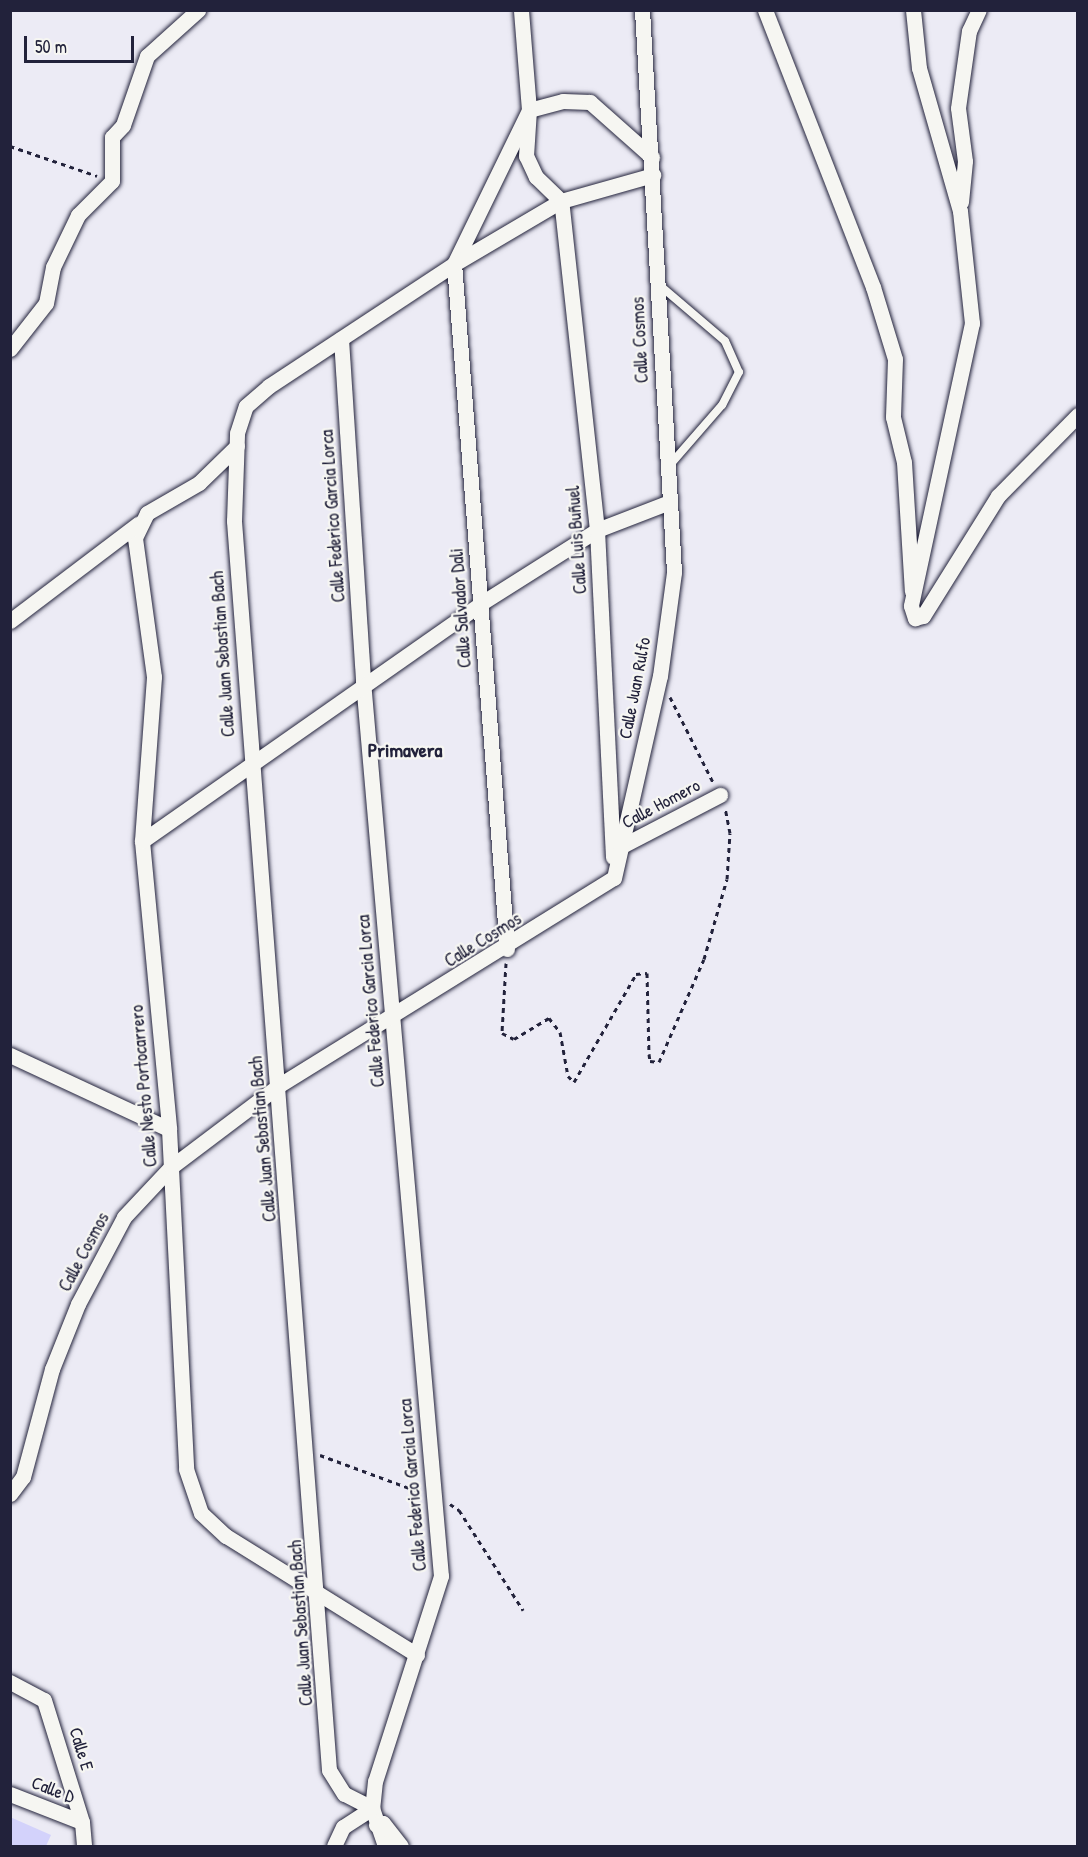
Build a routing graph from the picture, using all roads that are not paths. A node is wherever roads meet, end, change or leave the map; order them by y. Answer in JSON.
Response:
{"nodes":[{"id":1,"x":198,"y":10,"type":"edge"},
{"id":2,"x":521,"y":10,"type":"edge"},
{"id":3,"x":642,"y":10,"type":"edge"},
{"id":4,"x":765,"y":10,"type":"edge"},
{"id":5,"x":913,"y":10,"type":"edge"},
{"id":6,"x":979,"y":10,"type":"edge"},
{"id":7,"x":529,"y":110,"type":"junction"},
{"id":8,"x":652,"y":157,"type":"junction"},
{"id":9,"x":653,"y":175,"type":"junction"},
{"id":10,"x":561,"y":201,"type":"junction"},
{"id":11,"x":960,"y":211,"type":"junction"},
{"id":12,"x":454,"y":264,"type":"junction"},
{"id":13,"x":657,"y":283,"type":"junction"},
{"id":14,"x":341,"y":339,"type":"junction"},
{"id":15,"x":10,"y":349,"type":"edge"},
{"id":16,"x":1077,"y":415,"type":"edge"},
{"id":17,"x":237,"y":446,"type":"junction"},
{"id":18,"x":666,"y":470,"type":"junction"},
{"id":19,"x":667,"y":502,"type":"junction"},
{"id":20,"x":138,"y":524,"type":"junction"},
{"id":21,"x":597,"y":530,"type":"junction"},
{"id":22,"x":912,"y":597,"type":"junction"},
{"id":23,"x":480,"y":604,"type":"junction"},
{"id":24,"x":10,"y":621,"type":"edge"},
{"id":25,"x":363,"y":681,"type":"junction"},
{"id":26,"x":251,"y":764,"type":"junction"},
{"id":27,"x":720,"y":795,"type":"road end"},
{"id":28,"x":142,"y":841,"type":"junction"},
{"id":29,"x":620,"y":847,"type":"junction"},
{"id":30,"x":614,"y":878,"type":"junction"},
{"id":31,"x":507,"y":949,"type":"junction"},
{"id":32,"x":392,"y":1020,"type":"junction"},
{"id":33,"x":10,"y":1055,"type":"edge"},
{"id":34,"x":278,"y":1086,"type":"junction"},
{"id":35,"x":169,"y":1129,"type":"junction"},
{"id":36,"x":171,"y":1167,"type":"junction"},
{"id":37,"x":10,"y":1494,"type":"edge"},
{"id":38,"x":320,"y":1596,"type":"junction"},
{"id":39,"x":417,"y":1655,"type":"junction"},
{"id":40,"x":10,"y":1682,"type":"edge"},
{"id":41,"x":10,"y":1794,"type":"edge"},
{"id":42,"x":372,"y":1808,"type":"junction"},
{"id":43,"x":82,"y":1822,"type":"junction"},
{"id":44,"x":376,"y":1825,"type":"junction"},
{"id":45,"x":84,"y":1846,"type":"edge"},
{"id":46,"x":334,"y":1846,"type":"edge"},
{"id":47,"x":385,"y":1846,"type":"edge"},
{"id":48,"x":400,"y":1846,"type":"edge"}],
"edges":[{"from":1,"to":15,"type":"street"},
{"from":2,"to":7,"type":"street"},
{"from":3,"to":8,"type":"street","name":"Calle Cosmos"},
{"from":4,"to":22,"type":"street"},
{"from":5,"to":11,"type":"street"},
{"from":6,"to":11,"type":"street"},
{"from":7,"to":8,"type":"street"},
{"from":7,"to":10,"type":"street"},
{"from":7,"to":12,"type":"street"},
{"from":8,"to":9,"type":"street","name":"Calle Cosmos"},
{"from":9,"to":10,"type":"street","name":"Calle Juan Sebastian Bach"},
{"from":9,"to":13,"type":"street","name":"Calle Cosmos"},
{"from":10,"to":12,"type":"street","name":"Calle Juan Sebastian Bach"},
{"from":10,"to":21,"type":"street","name":"Calle Luis Buñuel"},
{"from":11,"to":22,"type":"street"},
{"from":12,"to":14,"type":"street","name":"Calle Juan Sebastian Bach"},
{"from":12,"to":23,"type":"street","name":"Calle Salvador Dali"},
{"from":13,"to":18,"type":"street","name":"Calle Cosmos"},
{"from":13,"to":18,"type":"lane"},
{"from":14,"to":17,"type":"street","name":"Calle Juan Sebastian Bach"},
{"from":14,"to":25,"type":"street","name":"Calle Federico Garcia Lorca"},
{"from":16,"to":22,"type":"street"},
{"from":17,"to":20,"type":"street"},
{"from":17,"to":26,"type":"street","name":"Calle Juan Sebastian Bach"},
{"from":18,"to":19,"type":"street","name":"Calle Cosmos"},
{"from":19,"to":21,"type":"street"},
{"from":19,"to":29,"type":"street","name":"Calle Juan Rulfo"},
{"from":20,"to":24,"type":"street"},
{"from":20,"to":28,"type":"street","name":"Calle Nesto Portocarrero"},
{"from":21,"to":23,"type":"street"},
{"from":21,"to":30,"type":"street","name":"Calle Luis Buñuel"},
{"from":23,"to":25,"type":"street"},
{"from":23,"to":31,"type":"street","name":"Calle Salvador Dali"},
{"from":25,"to":26,"type":"street"},
{"from":25,"to":32,"type":"street","name":"Calle Federico Garcia Lorca"},
{"from":26,"to":28,"type":"street"},
{"from":26,"to":34,"type":"street","name":"Calle Juan Sebastian Bach"},
{"from":27,"to":29,"type":"street","name":"Calle Homero"},
{"from":28,"to":35,"type":"street","name":"Calle Nesto Portocarrero"},
{"from":29,"to":30,"type":"street","name":"Calle Juan Rulfo"},
{"from":30,"to":31,"type":"street","name":"Calle Cosmos"},
{"from":31,"to":32,"type":"street","name":"Calle Cosmos"},
{"from":32,"to":34,"type":"street","name":"Calle Cosmos"},
{"from":32,"to":39,"type":"street","name":"Calle Federico Garcia Lorca"},
{"from":33,"to":35,"type":"street"},
{"from":34,"to":36,"type":"street","name":"Calle Cosmos"},
{"from":34,"to":38,"type":"street","name":"Calle Juan Sebastian Bach"},
{"from":35,"to":36,"type":"street","name":"Calle Nesto Portocarrero"},
{"from":36,"to":37,"type":"street","name":"Calle Cosmos"},
{"from":36,"to":38,"type":"street","name":"Calle Nesto Portocarrero"},
{"from":38,"to":39,"type":"street","name":"Calle Nesto Portocarrero"},
{"from":38,"to":42,"type":"street","name":"Calle Juan Sebastian Bach"},
{"from":39,"to":42,"type":"street","name":"Calle Federico Garcia Lorca"},
{"from":40,"to":43,"type":"street","name":"Calle E"},
{"from":41,"to":43,"type":"street","name":"Calle D"},
{"from":42,"to":44,"type":"street"},
{"from":42,"to":46,"type":"street"},
{"from":43,"to":45,"type":"street","name":"Calle E"},
{"from":44,"to":47,"type":"street"},
{"from":44,"to":48,"type":"street"}]}
